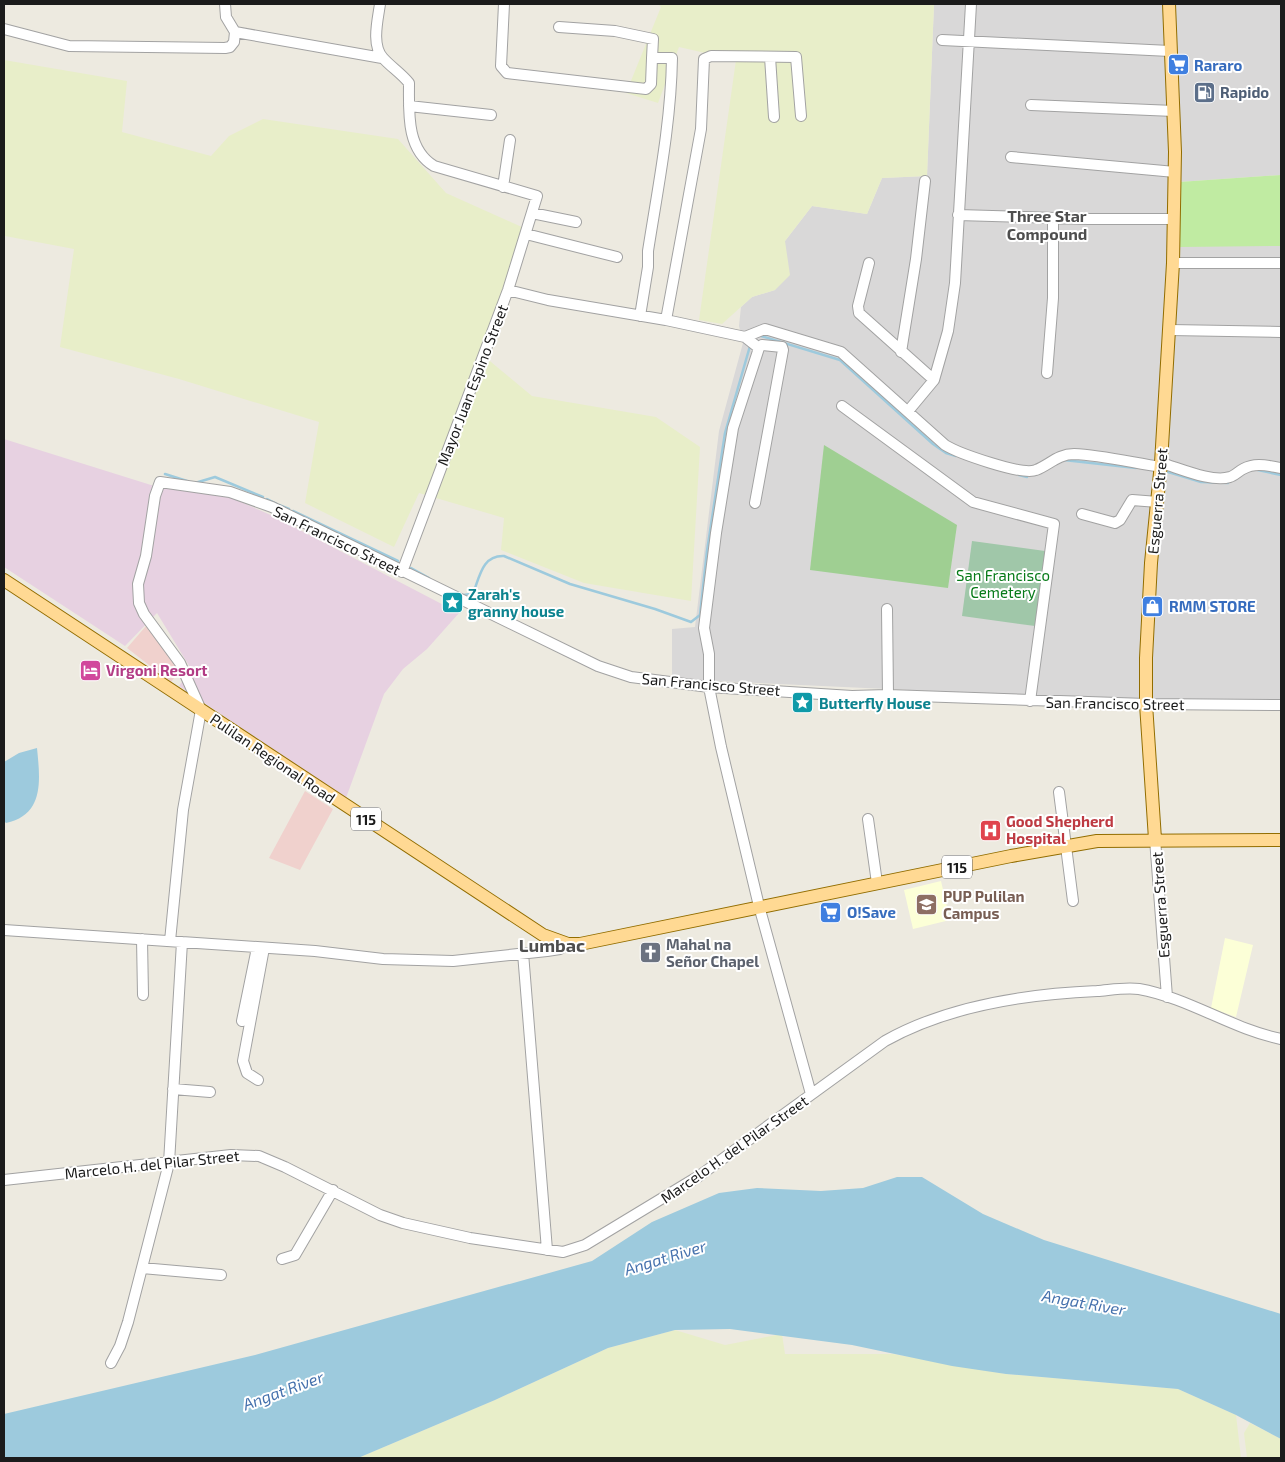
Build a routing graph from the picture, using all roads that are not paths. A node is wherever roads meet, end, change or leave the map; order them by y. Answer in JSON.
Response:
{"nodes":[{"id":1,"x":225,"y":4,"type":"edge"},
{"id":2,"x":380,"y":4,"type":"edge"},
{"id":3,"x":504,"y":4,"type":"edge"},
{"id":4,"x":971,"y":4,"type":"edge"},
{"id":5,"x":1169,"y":4,"type":"edge"},
{"id":6,"x":560,"y":26,"type":"dead end"},
{"id":7,"x":4,"y":29,"type":"edge"},
{"id":8,"x":235,"y":32,"type":"junction"},
{"id":9,"x":942,"y":40,"type":"dead end"},
{"id":10,"x":970,"y":42,"type":"junction"},
{"id":11,"x":1170,"y":51,"type":"junction"},
{"id":12,"x":770,"y":57,"type":"junction"},
{"id":13,"x":382,"y":58,"type":"junction"},
{"id":14,"x":652,"y":58,"type":"junction"},
{"id":15,"x":1031,"y":105,"type":"dead end"},
{"id":16,"x":409,"y":106,"type":"junction"},
{"id":17,"x":1174,"y":111,"type":"junction"},
{"id":18,"x":491,"y":115,"type":"dead end"},
{"id":19,"x":801,"y":116,"type":"dead end"},
{"id":20,"x":774,"y":117,"type":"dead end"},
{"id":21,"x":510,"y":140,"type":"dead end"},
{"id":22,"x":1011,"y":157,"type":"dead end"},
{"id":23,"x":1175,"y":172,"type":"junction"},
{"id":24,"x":925,"y":181,"type":"dead end"},
{"id":25,"x":503,"y":187,"type":"junction"},
{"id":26,"x":532,"y":213,"type":"junction"},
{"id":27,"x":958,"y":215,"type":"junction"},
{"id":28,"x":1052,"y":218,"type":"junction"},
{"id":29,"x":1174,"y":219,"type":"junction"},
{"id":30,"x":576,"y":222,"type":"dead end"},
{"id":31,"x":526,"y":234,"type":"junction"},
{"id":32,"x":617,"y":257,"type":"dead end"},
{"id":33,"x":869,"y":262,"type":"dead end"},
{"id":34,"x":1173,"y":262,"type":"junction"},
{"id":35,"x":1281,"y":263,"type":"edge"},
{"id":36,"x":508,"y":290,"type":"junction"},
{"id":37,"x":640,"y":316,"type":"junction"},
{"id":38,"x":666,"y":320,"type":"junction"},
{"id":39,"x":1170,"y":330,"type":"junction"},
{"id":40,"x":1281,"y":332,"type":"edge"},
{"id":41,"x":745,"y":337,"type":"junction"},
{"id":42,"x":759,"y":348,"type":"junction"},
{"id":43,"x":901,"y":352,"type":"junction"},
{"id":44,"x":1047,"y":373,"type":"dead end"},
{"id":45,"x":934,"y":380,"type":"junction"},
{"id":46,"x":842,"y":406,"type":"dead end"},
{"id":47,"x":909,"y":410,"type":"junction"},
{"id":48,"x":1161,"y":465,"type":"junction"},
{"id":49,"x":1281,"y":468,"type":"edge"},
{"id":50,"x":1158,"y":502,"type":"junction"},
{"id":51,"x":755,"y":503,"type":"dead end"},
{"id":52,"x":1082,"y":514,"type":"dead end"},
{"id":53,"x":402,"y":572,"type":"junction"},
{"id":54,"x":4,"y":580,"type":"edge"},
{"id":55,"x":887,"y":609,"type":"dead end"},
{"id":56,"x":708,"y":687,"type":"junction"},
{"id":57,"x":888,"y":695,"type":"junction"},
{"id":58,"x":1030,"y":701,"type":"junction"},
{"id":59,"x":1146,"y":704,"type":"junction"},
{"id":60,"x":1281,"y":705,"type":"edge"},
{"id":61,"x":201,"y":710,"type":"junction"},
{"id":62,"x":1059,"y":792,"type":"dead end"},
{"id":63,"x":868,"y":820,"type":"dead end"},
{"id":64,"x":1155,"y":839,"type":"junction"},
{"id":65,"x":1281,"y":840,"type":"edge"},
{"id":66,"x":1066,"y":846,"type":"junction"},
{"id":67,"x":877,"y":883,"type":"junction"},
{"id":68,"x":1073,"y":901,"type":"dead end"},
{"id":69,"x":759,"y":906,"type":"junction"},
{"id":70,"x":4,"y":930,"type":"edge"},
{"id":71,"x":142,"y":939,"type":"junction"},
{"id":72,"x":170,"y":941,"type":"junction"},
{"id":73,"x":182,"y":942,"type":"junction"},
{"id":74,"x":568,"y":944,"type":"junction"},
{"id":75,"x":260,"y":948,"type":"junction"},
{"id":76,"x":523,"y":953,"type":"junction"},
{"id":77,"x":143,"y":995,"type":"dead end"},
{"id":78,"x":1167,"y":997,"type":"junction"},
{"id":79,"x":242,"y":1021,"type":"dead end"},
{"id":80,"x":1281,"y":1039,"type":"edge"},
{"id":81,"x":258,"y":1080,"type":"dead end"},
{"id":82,"x":174,"y":1089,"type":"junction"},
{"id":83,"x":210,"y":1092,"type":"dead end"},
{"id":84,"x":811,"y":1094,"type":"junction"},
{"id":85,"x":169,"y":1163,"type":"junction"},
{"id":86,"x":4,"y":1180,"type":"edge"},
{"id":87,"x":333,"y":1190,"type":"junction"},
{"id":88,"x":547,"y":1250,"type":"junction"},
{"id":89,"x":282,"y":1259,"type":"dead end"},
{"id":90,"x":142,"y":1268,"type":"junction"},
{"id":91,"x":221,"y":1275,"type":"dead end"},
{"id":92,"x":111,"y":1363,"type":"dead end"}],
"edges":[{"from":1,"to":8,"type":"street"},
{"from":2,"to":13,"type":"street"},
{"from":3,"to":14,"type":"street"},
{"from":4,"to":10,"type":"street"},
{"from":5,"to":11,"type":"main road","name":"Esguerra Street"},
{"from":6,"to":14,"type":"street"},
{"from":7,"to":8,"type":"street"},
{"from":8,"to":13,"type":"street"},
{"from":9,"to":10,"type":"street"},
{"from":10,"to":11,"type":"street"},
{"from":10,"to":27,"type":"street"},
{"from":11,"to":17,"type":"main road","name":"Esguerra Street"},
{"from":12,"to":19,"type":"street"},
{"from":12,"to":20,"type":"street"},
{"from":12,"to":38,"type":"street"},
{"from":13,"to":16,"type":"street"},
{"from":14,"to":37,"type":"street"},
{"from":15,"to":17,"type":"street"},
{"from":16,"to":18,"type":"street"},
{"from":16,"to":25,"type":"street"},
{"from":17,"to":23,"type":"main road","name":"Esguerra Street"},
{"from":21,"to":25,"type":"street"},
{"from":22,"to":23,"type":"street"},
{"from":23,"to":29,"type":"main road","name":"Esguerra Street"},
{"from":24,"to":43,"type":"street"},
{"from":25,"to":26,"type":"street","name":"Mayor Juan Espino Street"},
{"from":26,"to":30,"type":"street"},
{"from":26,"to":31,"type":"street","name":"Mayor Juan Espino Street"},
{"from":27,"to":28,"type":"street"},
{"from":27,"to":45,"type":"street"},
{"from":28,"to":29,"type":"street"},
{"from":28,"to":44,"type":"street"},
{"from":29,"to":34,"type":"main road","name":"Esguerra Street"},
{"from":31,"to":32,"type":"street"},
{"from":31,"to":36,"type":"street","name":"Mayor Juan Espino Street"},
{"from":33,"to":43,"type":"street"},
{"from":34,"to":35,"type":"street"},
{"from":34,"to":39,"type":"main road","name":"Esguerra Street"},
{"from":36,"to":37,"type":"street"},
{"from":36,"to":53,"type":"street","name":"Mayor Juan Espino Street"},
{"from":37,"to":38,"type":"street"},
{"from":38,"to":41,"type":"street"},
{"from":39,"to":40,"type":"street"},
{"from":39,"to":48,"type":"main road","name":"Esguerra Street"},
{"from":41,"to":42,"type":"street"},
{"from":41,"to":47,"type":"street"},
{"from":42,"to":51,"type":"street"},
{"from":42,"to":56,"type":"street"},
{"from":43,"to":45,"type":"street"},
{"from":45,"to":47,"type":"street"},
{"from":46,"to":58,"type":"street"},
{"from":47,"to":48,"type":"street"},
{"from":48,"to":49,"type":"street"},
{"from":48,"to":50,"type":"main road","name":"Esguerra Street"},
{"from":50,"to":52,"type":"street"},
{"from":50,"to":59,"type":"main road","name":"Esguerra Street"},
{"from":53,"to":56,"type":"street","name":"San Francisco Street"},
{"from":53,"to":61,"type":"street","name":"San Francisco Street"},
{"from":54,"to":61,"type":"main road","name":"Pulilan Regional Road","number":"115"},
{"from":55,"to":57,"type":"street"},
{"from":56,"to":57,"type":"street","name":"San Francisco Street"},
{"from":56,"to":69,"type":"street"},
{"from":57,"to":58,"type":"street","name":"San Francisco Street"},
{"from":58,"to":59,"type":"street","name":"San Francisco Street"},
{"from":59,"to":60,"type":"street","name":"San Francisco Street"},
{"from":59,"to":64,"type":"main road","name":"Esguerra Street"},
{"from":61,"to":72,"type":"street"},
{"from":61,"to":74,"type":"main road","name":"Pulilan Regional Road","number":"115"},
{"from":62,"to":66,"type":"street"},
{"from":63,"to":67,"type":"street"},
{"from":64,"to":65,"type":"main road","name":"Pulilan Regional Road","number":"115"},
{"from":64,"to":66,"type":"main road","name":"Pulilan Regional Road","number":"115"},
{"from":64,"to":78,"type":"street","name":"Esguerra Street"},
{"from":66,"to":67,"type":"main road","name":"Pulilan Regional Road","number":"115"},
{"from":66,"to":68,"type":"street"},
{"from":67,"to":69,"type":"main road","name":"Pulilan Regional Road","number":"115"},
{"from":69,"to":74,"type":"main road","name":"Pulilan Regional Road","number":"115"},
{"from":69,"to":84,"type":"street"},
{"from":70,"to":71,"type":"street"},
{"from":71,"to":72,"type":"street"},
{"from":71,"to":77,"type":"street"},
{"from":72,"to":73,"type":"street"},
{"from":73,"to":75,"type":"street"},
{"from":73,"to":82,"type":"street"},
{"from":74,"to":76,"type":"street"},
{"from":75,"to":76,"type":"street"},
{"from":75,"to":79,"type":"street"},
{"from":75,"to":81,"type":"street"},
{"from":76,"to":88,"type":"street"},
{"from":78,"to":80,"type":"street","name":"Marcelo H. del Pilar Street"},
{"from":78,"to":84,"type":"street","name":"Marcelo H. del Pilar Street"},
{"from":82,"to":83,"type":"street"},
{"from":82,"to":85,"type":"street"},
{"from":84,"to":88,"type":"street","name":"Marcelo H. del Pilar Street"},
{"from":85,"to":86,"type":"street","name":"Marcelo H. del Pilar Street"},
{"from":85,"to":87,"type":"street","name":"Marcelo H. del Pilar Street"},
{"from":85,"to":90,"type":"street"},
{"from":87,"to":88,"type":"street","name":"Marcelo H. del Pilar Street"},
{"from":87,"to":89,"type":"street"},
{"from":90,"to":91,"type":"street"},
{"from":90,"to":92,"type":"street"}]}
